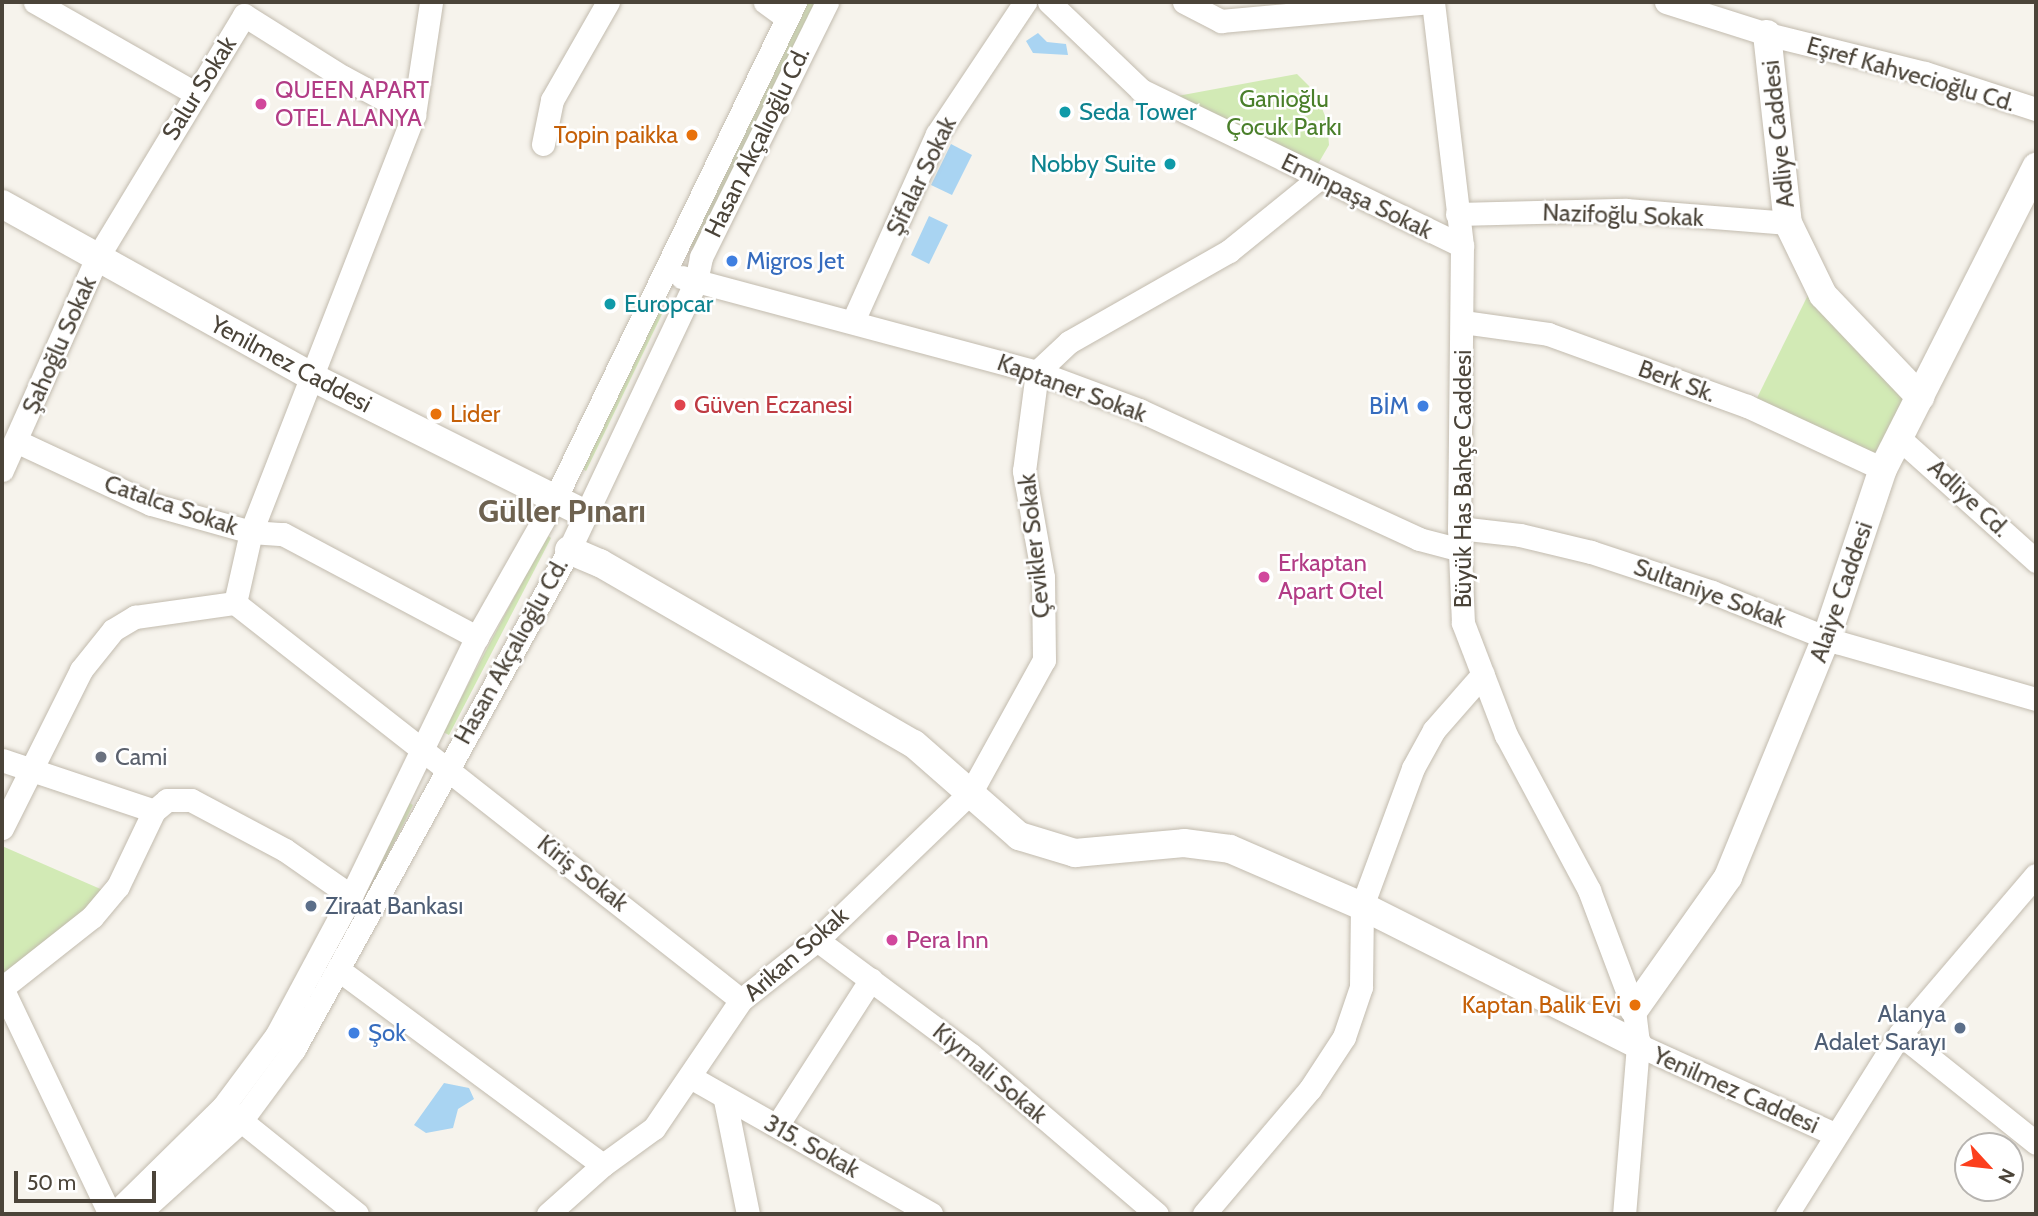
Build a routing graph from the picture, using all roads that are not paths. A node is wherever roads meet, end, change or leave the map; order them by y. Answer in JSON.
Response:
{"nodes":[{"id":1,"x":35,"y":2,"type":"edge"},
{"id":2,"x":431,"y":2,"type":"edge"},
{"id":3,"x":608,"y":2,"type":"edge"},
{"id":4,"x":765,"y":2,"type":"edge"},
{"id":5,"x":827,"y":2,"type":"edge"},
{"id":6,"x":1025,"y":2,"type":"edge"},
{"id":7,"x":1049,"y":2,"type":"edge"},
{"id":8,"x":1184,"y":2,"type":"edge"},
{"id":9,"x":1431,"y":2,"type":"edge"},
{"id":10,"x":1666,"y":2,"type":"edge"},
{"id":11,"x":791,"y":10,"type":"edge"},
{"id":12,"x":1767,"y":34,"type":"junction"},
{"id":13,"x":196,"y":94,"type":"junction"},
{"id":14,"x":2036,"y":109,"type":"edge"},
{"id":15,"x":414,"y":115,"type":"junction"},
{"id":16,"x":543,"y":144,"type":"dead end"},
{"id":17,"x":2036,"y":167,"type":"edge"},
{"id":18,"x":1318,"y":179,"type":"junction"},
{"id":19,"x":2,"y":204,"type":"edge"},
{"id":20,"x":1457,"y":214,"type":"junction"},
{"id":21,"x":1788,"y":223,"type":"junction"},
{"id":22,"x":1462,"y":247,"type":"junction"},
{"id":23,"x":97,"y":258,"type":"junction"},
{"id":24,"x":666,"y":271,"type":"junction"},
{"id":25,"x":696,"y":281,"type":"junction"},
{"id":26,"x":853,"y":321,"type":"junction"},
{"id":27,"x":1463,"y":323,"type":"junction"},
{"id":28,"x":1037,"y":372,"type":"junction"},
{"id":29,"x":314,"y":378,"type":"junction"},
{"id":30,"x":1920,"y":397,"type":"junction"},
{"id":31,"x":1899,"y":438,"type":"junction"},
{"id":32,"x":16,"y":441,"type":"junction"},
{"id":33,"x":1883,"y":469,"type":"junction"},
{"id":34,"x":2,"y":470,"type":"edge"},
{"id":35,"x":555,"y":499,"type":"junction"},
{"id":36,"x":585,"y":514,"type":"junction"},
{"id":37,"x":251,"y":533,"type":"junction"},
{"id":38,"x":1460,"y":539,"type":"junction"},
{"id":39,"x":569,"y":550,"type":"junction"},
{"id":40,"x":2036,"y":561,"type":"edge"},
{"id":41,"x":235,"y":603,"type":"junction"},
{"id":42,"x":1827,"y":636,"type":"junction"},
{"id":43,"x":477,"y":637,"type":"junction"},
{"id":44,"x":1483,"y":674,"type":"junction"},
{"id":45,"x":2036,"y":699,"type":"edge"},
{"id":46,"x":424,"y":748,"type":"junction"},
{"id":47,"x":2,"y":760,"type":"edge"},
{"id":48,"x":445,"y":769,"type":"junction"},
{"id":49,"x":29,"y":771,"type":"junction"},
{"id":50,"x":971,"y":792,"type":"junction"},
{"id":51,"x":154,"y":811,"type":"junction"},
{"id":52,"x":2,"y":828,"type":"edge"},
{"id":53,"x":2036,"y":874,"type":"edge"},
{"id":54,"x":351,"y":896,"type":"junction"},
{"id":55,"x":1362,"y":906,"type":"junction"},
{"id":56,"x":817,"y":940,"type":"junction"},
{"id":57,"x":339,"y":970,"type":"junction"},
{"id":58,"x":871,"y":979,"type":"junction"},
{"id":59,"x":2,"y":988,"type":"edge"},
{"id":60,"x":741,"y":1000,"type":"junction"},
{"id":61,"x":1634,"y":1010,"type":"junction"},
{"id":62,"x":1900,"y":1034,"type":"junction"},
{"id":63,"x":1638,"y":1045,"type":"junction"},
{"id":64,"x":692,"y":1078,"type":"junction"},
{"id":65,"x":725,"y":1100,"type":"junction"},
{"id":66,"x":223,"y":1107,"type":"junction"},
{"id":67,"x":241,"y":1121,"type":"junction"},
{"id":68,"x":778,"y":1124,"type":"junction"},
{"id":69,"x":1834,"y":1135,"type":"junction"},
{"id":70,"x":2036,"y":1143,"type":"edge"},
{"id":71,"x":603,"y":1164,"type":"junction"},
{"id":72,"x":1149,"y":1212,"type":"edge"},
{"id":73,"x":553,"y":1213,"type":"edge"},
{"id":74,"x":112,"y":1214,"type":"edge"},
{"id":75,"x":138,"y":1214,"type":"edge"},
{"id":76,"x":358,"y":1214,"type":"edge"},
{"id":77,"x":748,"y":1214,"type":"edge"},
{"id":78,"x":931,"y":1214,"type":"edge"},
{"id":79,"x":1204,"y":1214,"type":"edge"},
{"id":80,"x":1624,"y":1214,"type":"edge"},
{"id":81,"x":1787,"y":1214,"type":"edge"}],
"edges":[{"from":1,"to":13,"type":"street"},
{"from":2,"to":15,"type":"street"},
{"from":3,"to":16,"type":"street"},
{"from":4,"to":11,"type":"street"},
{"from":5,"to":25,"type":"street","name":"Hasan Akçalıoğlu Cd."},
{"from":6,"to":26,"type":"street","name":"Şifalar Sokak"},
{"from":7,"to":18,"type":"street","name":"Eminpaşa Sokak"},
{"from":8,"to":9,"type":"street"},
{"from":9,"to":20,"type":"street","name":"Büyük Has Bahçe Caddesi"},
{"from":10,"to":12,"type":"street","name":"Eşref Kahvecioğlu Cd."},
{"from":11,"to":24,"type":"street","name":"Hasan Akçalıoğlu Cd."},
{"from":12,"to":14,"type":"street","name":"Eşref Kahvecioğlu Cd."},
{"from":12,"to":21,"type":"street","name":"Adliye Caddesi"},
{"from":13,"to":15,"type":"street","name":"Salur Sokak"},
{"from":13,"to":23,"type":"street","name":"Salur Sokak"},
{"from":15,"to":29,"type":"street"},
{"from":17,"to":30,"type":"street","name":"Alaiye Caddesi"},
{"from":18,"to":22,"type":"street","name":"Eminpaşa Sokak"},
{"from":18,"to":28,"type":"street"},
{"from":19,"to":23,"type":"street","name":"Yenilmez Caddesi"},
{"from":20,"to":21,"type":"street","name":"Nazifoğlu Sokak"},
{"from":20,"to":22,"type":"street","name":"Büyük Has Bahçe Caddesi"},
{"from":21,"to":30,"type":"street","name":"Adliye Caddesi"},
{"from":22,"to":27,"type":"street","name":"Büyük Has Bahçe Caddesi"},
{"from":23,"to":29,"type":"street","name":"Yenilmez Caddesi"},
{"from":23,"to":32,"type":"street","name":"Şahoğlu Sokak"},
{"from":24,"to":25,"type":"street","name":"Kaptaner Sokak"},
{"from":24,"to":35,"type":"street","name":"Hasan Akçalıoğlu Cd."},
{"from":25,"to":26,"type":"street","name":"Kaptaner Sokak"},
{"from":25,"to":36,"type":"street","name":"Hasan Akçalıoğlu Cd."},
{"from":26,"to":28,"type":"street","name":"Kaptaner Sokak"},
{"from":27,"to":33,"type":"street","name":"Berk Sk."},
{"from":27,"to":38,"type":"street","name":"Büyük Has Bahçe Caddesi"},
{"from":28,"to":38,"type":"street","name":"Kaptaner Sokak"},
{"from":28,"to":50,"type":"street","name":"Çevikler Sokak"},
{"from":29,"to":35,"type":"street","name":"Yenilmez Caddesi"},
{"from":29,"to":37,"type":"street"},
{"from":30,"to":31,"type":"street","name":"Alaiye Caddesi"},
{"from":31,"to":33,"type":"street","name":"Alaiye Caddesi"},
{"from":31,"to":40,"type":"street","name":"Adliye Cd."},
{"from":32,"to":34,"type":"street","name":"Şahoğlu Sokak"},
{"from":32,"to":37,"type":"street","name":"Catalca Sokak"},
{"from":33,"to":42,"type":"street","name":"Alaiye Caddesi"},
{"from":35,"to":36,"type":"street","name":"Yenilmez Caddesi"},
{"from":35,"to":43,"type":"street","name":"Hasan Akçalıoğlu Cd."},
{"from":36,"to":39,"type":"street","name":"Hasan Akçalıoğlu Cd."},
{"from":37,"to":41,"type":"street"},
{"from":37,"to":43,"type":"street","name":"Catalca Sokak"},
{"from":38,"to":42,"type":"street","name":"Sultaniye Sokak"},
{"from":38,"to":44,"type":"street","name":"Büyük Has Bahçe Caddesi"},
{"from":39,"to":48,"type":"street","name":"Hasan Akçalıoğlu Cd."},
{"from":39,"to":50,"type":"street"},
{"from":41,"to":46,"type":"street","name":"Kiriş Sokak"},
{"from":41,"to":49,"type":"street"},
{"from":42,"to":45,"type":"street","name":"Sultaniye Sokak"},
{"from":42,"to":61,"type":"street","name":"Alaiye Caddesi"},
{"from":43,"to":46,"type":"street","name":"Hasan Akçalıoğlu Cd."},
{"from":44,"to":55,"type":"street"},
{"from":44,"to":61,"type":"street","name":"Büyük Has Bahçe Caddesi"},
{"from":46,"to":48,"type":"street","name":"Kiriş Sokak"},
{"from":46,"to":54,"type":"street","name":"Hasan Akçalıoğlu Cd."},
{"from":47,"to":49,"type":"street"},
{"from":48,"to":57,"type":"street","name":"Hasan Akçalıoğlu Cd."},
{"from":48,"to":60,"type":"street","name":"Kiriş Sokak"},
{"from":49,"to":51,"type":"street"},
{"from":49,"to":52,"type":"street"},
{"from":50,"to":55,"type":"street"},
{"from":50,"to":56,"type":"street","name":"Arikan Sokak"},
{"from":51,"to":54,"type":"street"},
{"from":51,"to":59,"type":"street"},
{"from":53,"to":62,"type":"street"},
{"from":54,"to":66,"type":"street","name":"Hasan Akçalıoğlu Cd."},
{"from":55,"to":63,"type":"street"},
{"from":55,"to":79,"type":"street"},
{"from":56,"to":58,"type":"street","name":"Kiymali Sokak"},
{"from":56,"to":60,"type":"street","name":"Arikan Sokak"},
{"from":57,"to":67,"type":"street","name":"Hasan Akçalıoğlu Cd."},
{"from":57,"to":71,"type":"street"},
{"from":58,"to":68,"type":"street"},
{"from":58,"to":72,"type":"street","name":"Kiymali Sokak"},
{"from":59,"to":74,"type":"street"},
{"from":60,"to":64,"type":"street","name":"Arikan Sokak"},
{"from":61,"to":63,"type":"street","name":"Büyük Has Bahçe Caddesi"},
{"from":62,"to":69,"type":"street"},
{"from":62,"to":70,"type":"street"},
{"from":63,"to":69,"type":"street","name":"Yenilmez Caddesi"},
{"from":63,"to":80,"type":"street","name":"Büyük Has Bahçe Caddesi"},
{"from":64,"to":65,"type":"street","name":"315. Sokak"},
{"from":64,"to":71,"type":"street","name":"Arikan Sokak"},
{"from":65,"to":68,"type":"street","name":"315. Sokak"},
{"from":65,"to":77,"type":"street"},
{"from":66,"to":67,"type":"street"},
{"from":66,"to":74,"type":"street","name":"Hasan Akçalıoğlu Cd."},
{"from":67,"to":75,"type":"street","name":"Hasan Akçalıoğlu Cd."},
{"from":67,"to":76,"type":"street"},
{"from":68,"to":78,"type":"street","name":"315. Sokak"},
{"from":69,"to":81,"type":"street"},
{"from":71,"to":73,"type":"street","name":"Arikan Sokak"}]}
